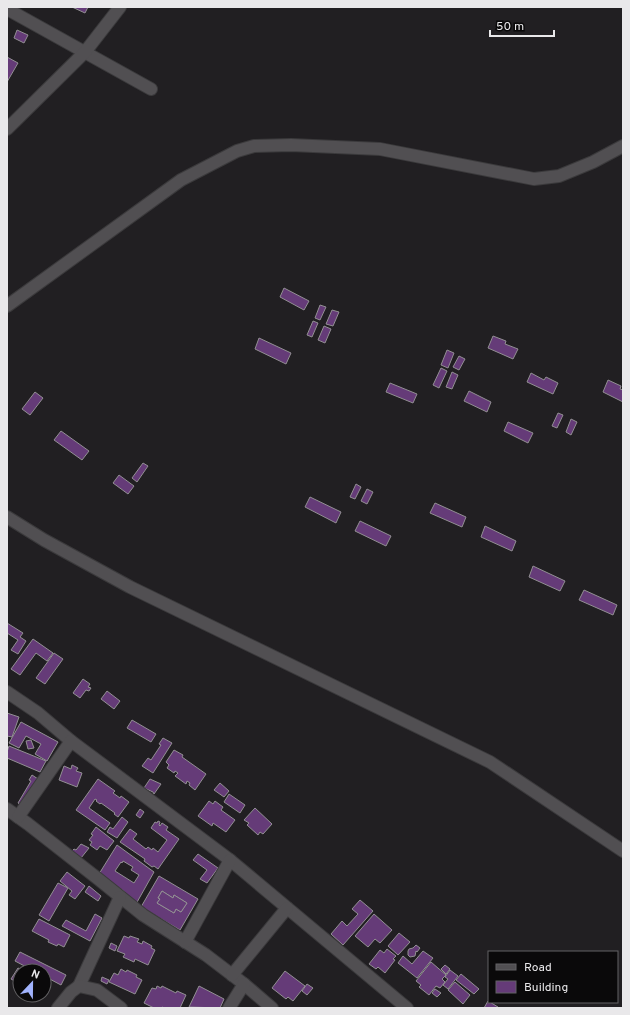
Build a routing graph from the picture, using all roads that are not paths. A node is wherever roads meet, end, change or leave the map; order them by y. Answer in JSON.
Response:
{"nodes":[{"id":1,"x":120,"y":7,"type":"edge"},
{"id":2,"x":7,"y":9,"type":"edge"},
{"id":3,"x":86,"y":52,"type":"junction"},
{"id":4,"x":151,"y":89,"type":"dead end"},
{"id":5,"x":7,"y":129,"type":"edge"},
{"id":6,"x":623,"y":146,"type":"edge"},
{"id":7,"x":7,"y":306,"type":"edge"},
{"id":8,"x":7,"y":517,"type":"edge"},
{"id":9,"x":7,"y":692,"type":"edge"},
{"id":10,"x":71,"y":741,"type":"junction"},
{"id":11,"x":7,"y":809,"type":"edge"},
{"id":12,"x":18,"y":817,"type":"junction"},
{"id":13,"x":623,"y":851,"type":"edge"},
{"id":14,"x":230,"y":860,"type":"junction"},
{"id":15,"x":120,"y":897,"type":"junction"},
{"id":16,"x":287,"y":908,"type":"junction"},
{"id":17,"x":185,"y":942,"type":"junction"},
{"id":18,"x":232,"y":975,"type":"junction"},
{"id":19,"x":244,"y":984,"type":"junction"},
{"id":20,"x":79,"y":986,"type":"junction"},
{"id":21,"x":58,"y":1008,"type":"edge"},
{"id":22,"x":121,"y":1008,"type":"edge"},
{"id":23,"x":229,"y":1008,"type":"edge"},
{"id":24,"x":272,"y":1008,"type":"edge"},
{"id":25,"x":407,"y":1008,"type":"edge"}],
"edges":[{"from":1,"to":3,"type":"street"},
{"from":2,"to":3,"type":"street"},
{"from":3,"to":4,"type":"street"},
{"from":3,"to":5,"type":"street"},
{"from":6,"to":7,"type":"street"},
{"from":8,"to":13,"type":"street"},
{"from":9,"to":10,"type":"street"},
{"from":10,"to":12,"type":"street"},
{"from":10,"to":14,"type":"street"},
{"from":11,"to":12,"type":"street"},
{"from":12,"to":15,"type":"street"},
{"from":14,"to":16,"type":"street"},
{"from":14,"to":17,"type":"street"},
{"from":15,"to":17,"type":"street"},
{"from":15,"to":20,"type":"street"},
{"from":16,"to":18,"type":"street"},
{"from":16,"to":25,"type":"street"},
{"from":17,"to":18,"type":"street"},
{"from":18,"to":19,"type":"street"},
{"from":19,"to":23,"type":"street"},
{"from":19,"to":24,"type":"street"},
{"from":20,"to":21,"type":"street"},
{"from":20,"to":22,"type":"street"}]}
